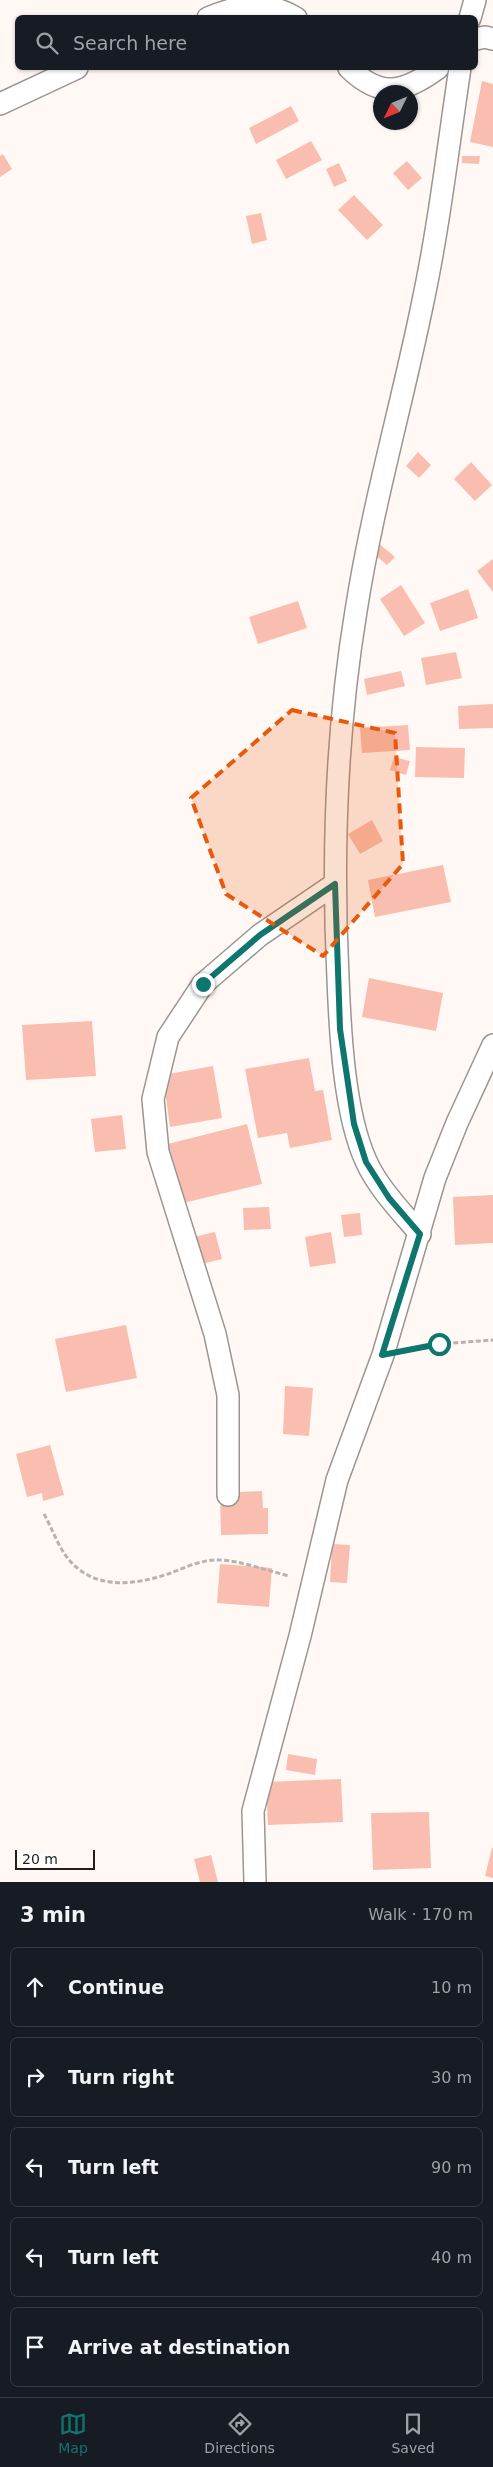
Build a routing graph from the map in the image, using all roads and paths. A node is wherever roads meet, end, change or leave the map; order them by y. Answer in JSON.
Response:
{"nodes":[{"id":1,"x":475,"y":0,"type":"edge"},
{"id":2,"x":215,"y":15,"type":"edge"},
{"id":3,"x":292,"y":15,"type":"edge"},
{"id":4,"x":471,"y":15,"type":"edge"},
{"id":5,"x":478,"y":39,"type":"edge"},
{"id":6,"x":493,"y":39,"type":"edge"},
{"id":7,"x":73,"y":70,"type":"edge"},
{"id":8,"x":350,"y":70,"type":"edge"},
{"id":9,"x":435,"y":70,"type":"edge"},
{"id":10,"x":460,"y":70,"type":"edge"},
{"id":11,"x":0,"y":104,"type":"edge"},
{"id":12,"x":335,"y":884,"type":"junction"},
{"id":13,"x":493,"y":1045,"type":"edge"},
{"id":14,"x":420,"y":1234,"type":"junction"},
{"id":15,"x":493,"y":1340,"type":"edge"},
{"id":16,"x":382,"y":1355,"type":"junction"},
{"id":17,"x":228,"y":1495,"type":"dead end"},
{"id":18,"x":44,"y":1514,"type":"dead end"},
{"id":19,"x":312,"y":1582,"type":"junction"},
{"id":20,"x":255,"y":1882,"type":"edge"}],
"edges":[{"from":1,"to":4,"type":"street"},
{"from":2,"to":3,"type":"street"},
{"from":5,"to":6,"type":"street"},
{"from":7,"to":11,"type":"street"},
{"from":8,"to":9,"type":"street"},
{"from":10,"to":12,"type":"street"},
{"from":12,"to":14,"type":"street"},
{"from":12,"to":17,"type":"street"},
{"from":13,"to":14,"type":"street"},
{"from":14,"to":16,"type":"street"},
{"from":15,"to":16,"type":"path"},
{"from":16,"to":19,"type":"street"},
{"from":18,"to":19,"type":"path"},
{"from":19,"to":20,"type":"street"}]}
